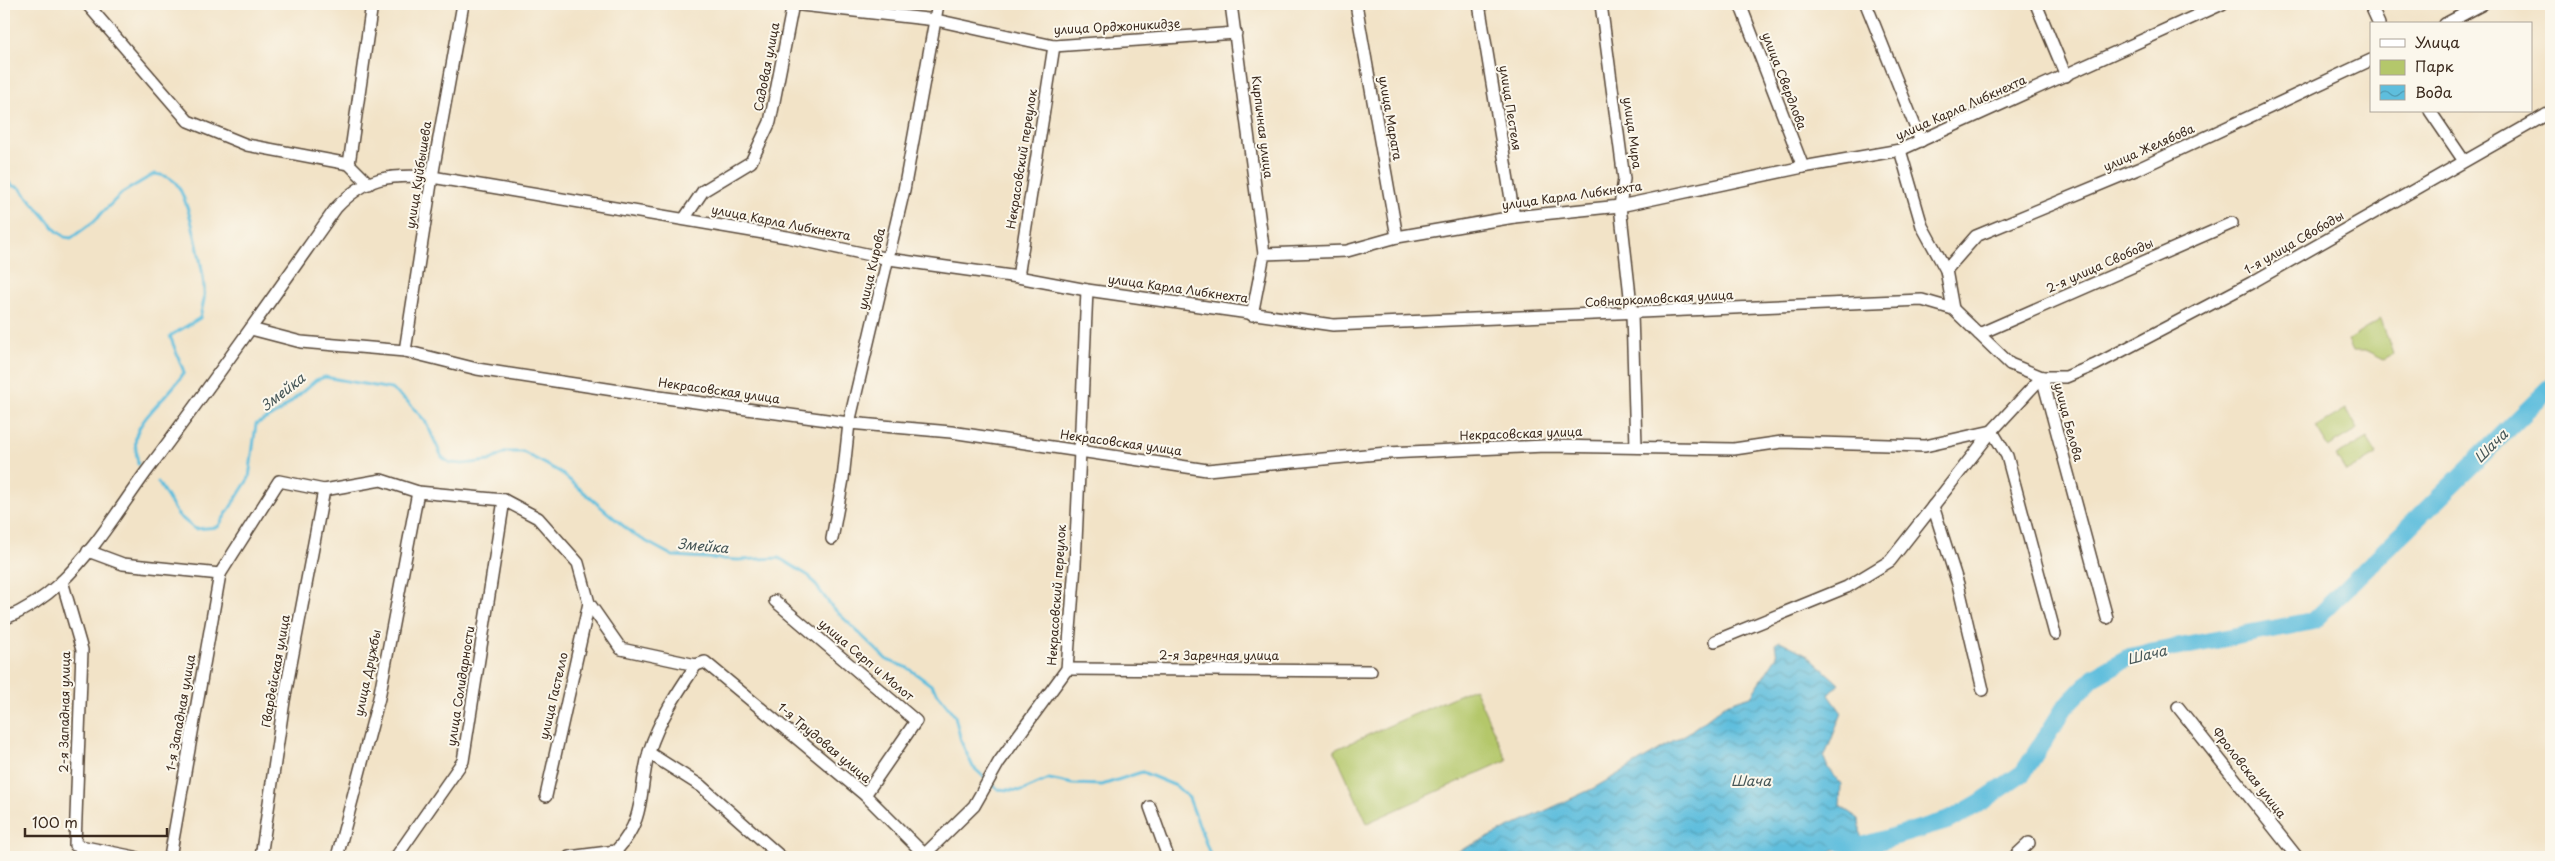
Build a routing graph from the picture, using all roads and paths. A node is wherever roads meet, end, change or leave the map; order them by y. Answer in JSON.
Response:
{"nodes":[{"id":1,"x":87,"y":4,"type":"edge"},
{"id":2,"x":372,"y":4,"type":"edge"},
{"id":3,"x":463,"y":4,"type":"edge"},
{"id":4,"x":793,"y":4,"type":"edge"},
{"id":5,"x":938,"y":4,"type":"edge"},
{"id":6,"x":1231,"y":4,"type":"edge"},
{"id":7,"x":1356,"y":4,"type":"edge"},
{"id":8,"x":1479,"y":4,"type":"edge"},
{"id":9,"x":1601,"y":4,"type":"edge"},
{"id":10,"x":1740,"y":4,"type":"edge"},
{"id":11,"x":1866,"y":4,"type":"edge"},
{"id":12,"x":2036,"y":4,"type":"edge"},
{"id":13,"x":2222,"y":4,"type":"edge"},
{"id":14,"x":2370,"y":4,"type":"edge"},
{"id":15,"x":2483,"y":4,"type":"edge"},
{"id":16,"x":2200,"y":8,"type":"edge"},
{"id":17,"x":936,"y":20,"type":"junction"},
{"id":18,"x":2378,"y":22,"type":"edge"},
{"id":19,"x":2449,"y":22,"type":"edge"},
{"id":20,"x":1236,"y":33,"type":"junction"},
{"id":21,"x":1054,"y":46,"type":"junction"},
{"id":22,"x":2370,"y":60,"type":"edge"},
{"id":23,"x":2066,"y":76,"type":"junction"},
{"id":24,"x":2431,"y":112,"type":"edge"},
{"id":25,"x":2551,"y":112,"type":"edge"},
{"id":26,"x":1921,"y":141,"type":"junction"},
{"id":27,"x":1900,"y":150,"type":"junction"},
{"id":28,"x":2464,"y":161,"type":"junction"},
{"id":29,"x":349,"y":164,"type":"junction"},
{"id":30,"x":1803,"y":168,"type":"junction"},
{"id":31,"x":432,"y":176,"type":"junction"},
{"id":32,"x":369,"y":184,"type":"junction"},
{"id":33,"x":1620,"y":206,"type":"junction"},
{"id":34,"x":1514,"y":217,"type":"junction"},
{"id":35,"x":684,"y":219,"type":"junction"},
{"id":36,"x":2232,"y":223,"type":"dead end"},
{"id":37,"x":1397,"y":237,"type":"junction"},
{"id":38,"x":1264,"y":254,"type":"junction"},
{"id":39,"x":888,"y":259,"type":"junction"},
{"id":40,"x":1946,"y":270,"type":"junction"},
{"id":41,"x":1018,"y":277,"type":"junction"},
{"id":42,"x":1087,"y":290,"type":"junction"},
{"id":43,"x":1953,"y":308,"type":"junction"},
{"id":44,"x":1252,"y":314,"type":"junction"},
{"id":45,"x":1632,"y":314,"type":"junction"},
{"id":46,"x":251,"y":329,"type":"junction"},
{"id":47,"x":1979,"y":334,"type":"junction"},
{"id":48,"x":406,"y":351,"type":"junction"},
{"id":49,"x":2042,"y":377,"type":"junction"},
{"id":50,"x":849,"y":423,"type":"junction"},
{"id":51,"x":1992,"y":431,"type":"junction"},
{"id":52,"x":1636,"y":446,"type":"junction"},
{"id":53,"x":1080,"y":452,"type":"junction"},
{"id":54,"x":324,"y":490,"type":"junction"},
{"id":55,"x":418,"y":492,"type":"junction"},
{"id":56,"x":504,"y":500,"type":"junction"},
{"id":57,"x":1933,"y":506,"type":"junction"},
{"id":58,"x":832,"y":539,"type":"dead end"},
{"id":59,"x":88,"y":551,"type":"junction"},
{"id":60,"x":220,"y":574,"type":"junction"},
{"id":61,"x":62,"y":581,"type":"junction"},
{"id":62,"x":775,"y":601,"type":"dead end"},
{"id":63,"x":589,"y":602,"type":"junction"},
{"id":64,"x":2107,"y":618,"type":"dead end"},
{"id":65,"x":4,"y":619,"type":"edge"},
{"id":66,"x":2054,"y":634,"type":"dead end"},
{"id":67,"x":1715,"y":641,"type":"dead end"},
{"id":68,"x":696,"y":665,"type":"junction"},
{"id":69,"x":1067,"y":669,"type":"junction"},
{"id":70,"x":1371,"y":671,"type":"dead end"},
{"id":71,"x":1983,"y":690,"type":"dead end"},
{"id":72,"x":2178,"y":707,"type":"dead end"},
{"id":73,"x":649,"y":753,"type":"junction"},
{"id":74,"x":864,"y":795,"type":"junction"},
{"id":75,"x":546,"y":796,"type":"dead end"},
{"id":76,"x":1150,"y":807,"type":"dead end"},
{"id":77,"x":2029,"y":843,"type":"dead end"},
{"id":78,"x":926,"y":856,"type":"edge"},
{"id":79,"x":135,"y":857,"type":"edge"},
{"id":80,"x":170,"y":857,"type":"edge"},
{"id":81,"x":261,"y":857,"type":"edge"},
{"id":82,"x":337,"y":857,"type":"edge"},
{"id":83,"x":396,"y":857,"type":"edge"},
{"id":84,"x":569,"y":857,"type":"edge"},
{"id":85,"x":782,"y":857,"type":"edge"},
{"id":86,"x":1168,"y":857,"type":"edge"},
{"id":87,"x":2014,"y":857,"type":"edge"},
{"id":88,"x":2298,"y":857,"type":"edge"}],
"edges":[{"from":1,"to":29,"type":"street"},
{"from":2,"to":29,"type":"street"},
{"from":3,"to":31,"type":"street","name":"улица Куйбышева"},
{"from":4,"to":17,"type":"street","name":"улица Орджоникидзе"},
{"from":4,"to":35,"type":"street","name":"Садовая улица"},
{"from":5,"to":17,"type":"street","name":"улица Кирова"},
{"from":6,"to":20,"type":"street","name":"Кирпичная улица"},
{"from":7,"to":37,"type":"street","name":"улица Марата"},
{"from":8,"to":34,"type":"street","name":"улица Пестеля"},
{"from":9,"to":33,"type":"street","name":"улица Мира"},
{"from":10,"to":30,"type":"street","name":"улица Свердлова"},
{"from":11,"to":26,"type":"street"},
{"from":12,"to":23,"type":"street"},
{"from":13,"to":16,"type":"street","name":"улица Карла Либкнехта"},
{"from":14,"to":18,"type":"street"},
{"from":15,"to":19,"type":"street"},
{"from":16,"to":23,"type":"street","name":"улица Карла Либкнехта"},
{"from":17,"to":21,"type":"street","name":"улица Орджоникидзе"},
{"from":17,"to":39,"type":"street","name":"улица Кирова"},
{"from":20,"to":21,"type":"street","name":"улица Орджоникидзе"},
{"from":20,"to":38,"type":"street","name":"Кирпичная улица"},
{"from":21,"to":41,"type":"street","name":"Некрасовский переулок"},
{"from":22,"to":40,"type":"street","name":"улица Желябова"},
{"from":23,"to":26,"type":"street","name":"улица Карла Либкнехта"},
{"from":24,"to":28,"type":"street"},
{"from":25,"to":28,"type":"street","name":"1-я улица Свободы"},
{"from":26,"to":27,"type":"street","name":"улица Карла Либкнехта"},
{"from":27,"to":30,"type":"street","name":"улица Карла Либкнехта"},
{"from":27,"to":40,"type":"street"},
{"from":28,"to":49,"type":"street","name":"1-я улица Свободы"},
{"from":29,"to":32,"type":"street"},
{"from":30,"to":33,"type":"street","name":"улица Карла Либкнехта"},
{"from":31,"to":32,"type":"street","name":"улица Карла Либкнехта"},
{"from":31,"to":35,"type":"street","name":"улица Карла Либкнехта"},
{"from":31,"to":48,"type":"street","name":"улица Куйбышева"},
{"from":32,"to":46,"type":"street","name":"улица Карла Либкнехта"},
{"from":33,"to":34,"type":"street","name":"улица Карла Либкнехта"},
{"from":33,"to":45,"type":"street","name":"улица Мира"},
{"from":34,"to":37,"type":"street","name":"улица Карла Либкнехта"},
{"from":35,"to":39,"type":"street","name":"улица Карла Либкнехта"},
{"from":36,"to":47,"type":"street","name":"2-я улица Свободы"},
{"from":37,"to":38,"type":"street","name":"улица Карла Либкнехта"},
{"from":38,"to":44,"type":"street","name":"улица Карла Либкнехта"},
{"from":39,"to":41,"type":"street","name":"улица Карла Либкнехта"},
{"from":39,"to":50,"type":"street","name":"улица Кирова"},
{"from":40,"to":43,"type":"street"},
{"from":41,"to":42,"type":"street","name":"улица Карла Либкнехта"},
{"from":42,"to":44,"type":"street","name":"улица Карла Либкнехта"},
{"from":42,"to":53,"type":"street","name":"Некрасовский переулок"},
{"from":43,"to":45,"type":"street","name":"Совнаркомовская улица"},
{"from":43,"to":47,"type":"street"},
{"from":44,"to":45,"type":"street","name":"Совнаркомовская улица"},
{"from":45,"to":52,"type":"street","name":"улица Мира"},
{"from":46,"to":48,"type":"street","name":"Некрасовская улица"},
{"from":46,"to":59,"type":"street","name":"улица Карла Либкнехта"},
{"from":47,"to":49,"type":"street"},
{"from":48,"to":50,"type":"street","name":"Некрасовская улица"},
{"from":49,"to":51,"type":"street","name":"улица Белова"},
{"from":49,"to":64,"type":"street","name":"улица Белова"},
{"from":50,"to":53,"type":"street","name":"Некрасовская улица"},
{"from":50,"to":58,"type":"street","name":"улица Кирова"},
{"from":51,"to":52,"type":"street","name":"Некрасовская улица"},
{"from":51,"to":57,"type":"street","name":"улица Белова"},
{"from":51,"to":66,"type":"street"},
{"from":52,"to":53,"type":"street","name":"Некрасовская улица"},
{"from":53,"to":69,"type":"street","name":"Некрасовский переулок"},
{"from":54,"to":55,"type":"street"},
{"from":54,"to":60,"type":"street"},
{"from":54,"to":81,"type":"street","name":"Гвардейская улица"},
{"from":55,"to":56,"type":"street"},
{"from":55,"to":82,"type":"street","name":"улица Дружбы"},
{"from":56,"to":63,"type":"street"},
{"from":56,"to":83,"type":"street","name":"улица Солидарности"},
{"from":57,"to":67,"type":"street","name":"улица Белова"},
{"from":57,"to":71,"type":"street"},
{"from":59,"to":60,"type":"street"},
{"from":59,"to":61,"type":"street","name":"улица Карла Либкнехта"},
{"from":60,"to":80,"type":"street","name":"1-я Западная улица"},
{"from":61,"to":65,"type":"street","name":"улица Карла Либкнехта"},
{"from":61,"to":79,"type":"street","name":"2-я Западная улица"},
{"from":62,"to":74,"type":"street","name":"улица Серп и Молот"},
{"from":63,"to":68,"type":"street"},
{"from":63,"to":75,"type":"street","name":"улица Гастелло"},
{"from":68,"to":73,"type":"street"},
{"from":68,"to":74,"type":"street","name":"1-я Трудовая улица"},
{"from":69,"to":70,"type":"street","name":"2-я Заречная улица"},
{"from":69,"to":78,"type":"street","name":"Некрасовский переулок"},
{"from":72,"to":88,"type":"street","name":"Фроловская улица"},
{"from":73,"to":84,"type":"street"},
{"from":73,"to":85,"type":"street"},
{"from":74,"to":78,"type":"street","name":"1-я Трудовая улица"},
{"from":76,"to":86,"type":"street"},
{"from":77,"to":87,"type":"street"}]}
